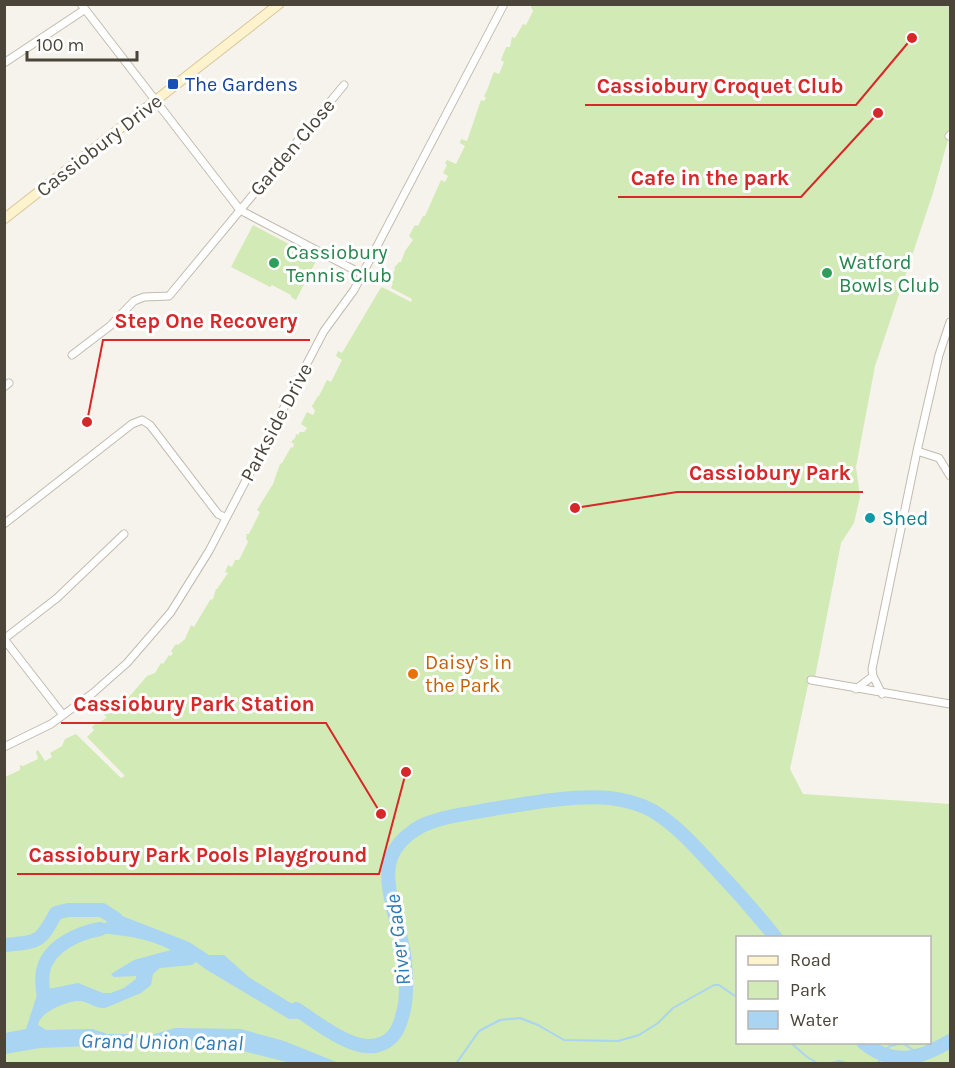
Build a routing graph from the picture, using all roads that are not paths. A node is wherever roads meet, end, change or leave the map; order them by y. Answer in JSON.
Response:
{"nodes":[{"id":1,"x":279,"y":4,"type":"edge"},
{"id":2,"x":504,"y":4,"type":"edge"},
{"id":3,"x":84,"y":6,"type":"edge"},
{"id":4,"x":4,"y":63,"type":"edge"},
{"id":5,"x":344,"y":85,"type":"dead end"},
{"id":6,"x":155,"y":101,"type":"junction"},
{"id":7,"x":240,"y":210,"type":"junction"},
{"id":8,"x":4,"y":219,"type":"edge"},
{"id":9,"x":362,"y":274,"type":"junction"},
{"id":10,"x":951,"y":322,"type":"edge"},
{"id":11,"x":72,"y":355,"type":"dead end"},
{"id":12,"x":917,"y":451,"type":"junction"},
{"id":13,"x":951,"y":476,"type":"edge"},
{"id":14,"x":225,"y":519,"type":"junction"},
{"id":15,"x":4,"y":524,"type":"edge"},
{"id":16,"x":124,"y":534,"type":"dead end"},
{"id":17,"x":4,"y":639,"type":"edge"},
{"id":18,"x":873,"y":676,"type":"junction"},
{"id":19,"x":811,"y":680,"type":"dead end"},
{"id":20,"x":856,"y":689,"type":"junction"},
{"id":21,"x":882,"y":694,"type":"junction"},
{"id":22,"x":951,"y":704,"type":"edge"},
{"id":23,"x":63,"y":715,"type":"junction"},
{"id":24,"x":4,"y":747,"type":"edge"}],
"edges":[{"from":1,"to":6,"type":"street","name":"Cassiobury Drive"},
{"from":2,"to":9,"type":"street","name":"Parkside Drive"},
{"from":3,"to":4,"type":"street"},
{"from":3,"to":6,"type":"street"},
{"from":5,"to":7,"type":"street","name":"Garden Close"},
{"from":6,"to":7,"type":"street"},
{"from":6,"to":8,"type":"street","name":"Cassiobury Drive"},
{"from":7,"to":9,"type":"street"},
{"from":7,"to":11,"type":"street","name":"Garden Close"},
{"from":9,"to":14,"type":"street","name":"Parkside Drive"},
{"from":10,"to":12,"type":"street"},
{"from":12,"to":13,"type":"street"},
{"from":12,"to":18,"type":"street"},
{"from":14,"to":15,"type":"street"},
{"from":14,"to":23,"type":"street","name":"Parkside Drive"},
{"from":16,"to":17,"type":"street"},
{"from":17,"to":23,"type":"street"},
{"from":18,"to":20,"type":"street"},
{"from":18,"to":21,"type":"street"},
{"from":19,"to":20,"type":"street"},
{"from":20,"to":21,"type":"street"},
{"from":21,"to":22,"type":"street"},
{"from":23,"to":24,"type":"street","name":"Parkside Drive"}]}
